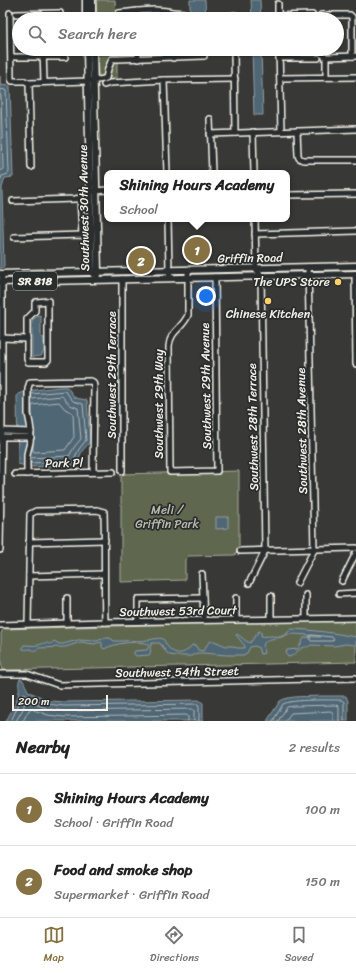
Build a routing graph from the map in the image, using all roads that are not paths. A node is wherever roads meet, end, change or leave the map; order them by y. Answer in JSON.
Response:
{"nodes":[{"id":1,"x":89,"y":1,"type":"edge"},
{"id":2,"x":278,"y":4,"type":"dead end"},
{"id":3,"x":137,"y":11,"type":"joint"},
{"id":4,"x":87,"y":12,"type":"edge"},
{"id":5,"x":91,"y":12,"type":"edge"},
{"id":6,"x":128,"y":12,"type":"edge"},
{"id":7,"x":170,"y":12,"type":"edge"},
{"id":8,"x":278,"y":12,"type":"edge"},
{"id":9,"x":10,"y":13,"type":"dead end"},
{"id":10,"x":344,"y":15,"type":"edge"},
{"id":11,"x":88,"y":56,"type":"edge"},
{"id":12,"x":92,"y":56,"type":"edge"},
{"id":13,"x":204,"y":56,"type":"dead end"},
{"id":14,"x":234,"y":56,"type":"edge"},
{"id":15,"x":354,"y":56,"type":"edge"},
{"id":16,"x":15,"y":57,"type":"dead end"},
{"id":17,"x":43,"y":57,"type":"junction"},
{"id":18,"x":65,"y":57,"type":"dead end"},
{"id":19,"x":326,"y":57,"type":"joint"},
{"id":20,"x":174,"y":58,"type":"joint"},
{"id":21,"x":279,"y":58,"type":"joint"},
{"id":22,"x":299,"y":58,"type":"joint"},
{"id":23,"x":318,"y":58,"type":"dead end"},
{"id":24,"x":138,"y":59,"type":"joint"},
{"id":25,"x":326,"y":77,"type":"junction"},
{"id":26,"x":356,"y":77,"type":"edge"},
{"id":27,"x":280,"y":78,"type":"junction"},
{"id":28,"x":90,"y":80,"type":"junction"},
{"id":29,"x":164,"y":80,"type":"junction"},
{"id":30,"x":235,"y":80,"type":"junction"},
{"id":31,"x":44,"y":82,"type":"junction"},
{"id":32,"x":29,"y":83,"type":"junction"},
{"id":33,"x":104,"y":86,"type":"dead end"},
{"id":34,"x":210,"y":119,"type":"dead end"},
{"id":35,"x":356,"y":129,"type":"edge"},
{"id":36,"x":281,"y":131,"type":"junction"},
{"id":37,"x":297,"y":131,"type":"junction"},
{"id":38,"x":253,"y":132,"type":"junction"},
{"id":39,"x":235,"y":133,"type":"junction"},
{"id":40,"x":210,"y":134,"type":"junction"},
{"id":41,"x":356,"y":160,"type":"edge"},
{"id":42,"x":31,"y":167,"type":"dead end"},
{"id":43,"x":166,"y":170,"type":"edge"},
{"id":44,"x":212,"y":170,"type":"edge"},
{"id":45,"x":254,"y":170,"type":"edge"},
{"id":46,"x":104,"y":190,"type":"edge"},
{"id":47,"x":93,"y":192,"type":"junction"},
{"id":48,"x":356,"y":194,"type":"edge"},
{"id":49,"x":290,"y":196,"type":"edge"},
{"id":50,"x":80,"y":198,"type":"junction"},
{"id":51,"x":13,"y":201,"type":"dead end"},
{"id":52,"x":168,"y":222,"type":"edge"},
{"id":53,"x":255,"y":222,"type":"edge"},
{"id":54,"x":356,"y":231,"type":"edge"},
{"id":55,"x":255,"y":234,"type":"junction"},
{"id":56,"x":82,"y":235,"type":"junction"},
{"id":57,"x":14,"y":237,"type":"dead end"},
{"id":58,"x":91,"y":239,"type":"junction"},
{"id":59,"x":356,"y":266,"type":"edge"},
{"id":60,"x":308,"y":267,"type":"junction"},
{"id":61,"x":256,"y":268,"type":"junction"},
{"id":62,"x":169,"y":270,"type":"junction"},
{"id":63,"x":188,"y":270,"type":"junction"},
{"id":64,"x":95,"y":272,"type":"junction"},
{"id":65,"x":1,"y":274,"type":"edge"},
{"id":66,"x":355,"y":274,"type":"edge"},
{"id":67,"x":308,"y":275,"type":"junction"},
{"id":68,"x":261,"y":276,"type":"junction"},
{"id":69,"x":215,"y":277,"type":"junction"},
{"id":70,"x":170,"y":278,"type":"junction"},
{"id":71,"x":188,"y":278,"type":"junction"},
{"id":72,"x":95,"y":279,"type":"junction"},
{"id":73,"x":122,"y":279,"type":"junction"},
{"id":74,"x":1,"y":282,"type":"edge"},
{"id":75,"x":2,"y":338,"type":"junction"},
{"id":76,"x":27,"y":339,"type":"junction"},
{"id":77,"x":356,"y":364,"type":"edge"},
{"id":78,"x":2,"y":434,"type":"junction"},
{"id":79,"x":31,"y":434,"type":"junction"},
{"id":80,"x":122,"y":471,"type":"dead end"},
{"id":81,"x":94,"y":472,"type":"junction"},
{"id":82,"x":113,"y":472,"type":"dead end"},
{"id":83,"x":170,"y":472,"type":"joint"},
{"id":84,"x":15,"y":474,"type":"dead end"},
{"id":85,"x":27,"y":474,"type":"junction"},
{"id":86,"x":105,"y":540,"type":"junction"},
{"id":87,"x":29,"y":542,"type":"junction"},
{"id":88,"x":356,"y":548,"type":"edge"},
{"id":89,"x":0,"y":550,"type":"edge"},
{"id":90,"x":314,"y":550,"type":"junction"},
{"id":91,"x":240,"y":551,"type":"dead end"},
{"id":92,"x":265,"y":551,"type":"junction"},
{"id":93,"x":356,"y":553,"type":"edge"},
{"id":94,"x":104,"y":574,"type":"junction"},
{"id":95,"x":202,"y":574,"type":"dead end"},
{"id":96,"x":29,"y":576,"type":"junction"},
{"id":97,"x":342,"y":581,"type":"dead end"},
{"id":98,"x":250,"y":583,"type":"dead end"},
{"id":99,"x":297,"y":583,"type":"dead end"},
{"id":100,"x":356,"y":593,"type":"edge"},
{"id":101,"x":339,"y":594,"type":"dead end"},
{"id":102,"x":306,"y":595,"type":"dead end"},
{"id":103,"x":271,"y":596,"type":"dead end"},
{"id":104,"x":67,"y":598,"type":"dead end"},
{"id":105,"x":203,"y":598,"type":"junction"},
{"id":106,"x":236,"y":598,"type":"dead end"},
{"id":107,"x":306,"y":618,"type":"junction"},
{"id":108,"x":356,"y":618,"type":"edge"},
{"id":109,"x":271,"y":619,"type":"junction"},
{"id":110,"x":204,"y":620,"type":"junction"},
{"id":111,"x":236,"y":620,"type":"junction"},
{"id":112,"x":138,"y":621,"type":"junction"},
{"id":113,"x":105,"y":622,"type":"junction"},
{"id":114,"x":68,"y":623,"type":"junction"},
{"id":115,"x":28,"y":624,"type":"junction"},
{"id":116,"x":0,"y":625,"type":"edge"},
{"id":117,"x":0,"y":671,"type":"edge"},
{"id":118,"x":0,"y":675,"type":"edge"},
{"id":119,"x":356,"y":678,"type":"edge"}],
"edges":[{"from":1,"to":4,"type":"main road"},
{"from":1,"to":5,"type":"main road"},
{"from":2,"to":8,"type":"street"},
{"from":3,"to":6,"type":"street"},
{"from":3,"to":7,"type":"street"},
{"from":9,"to":32,"type":"street"},
{"from":10,"to":15,"type":"street"},
{"from":11,"to":28,"type":"main road","name":"Southwest 30th Avenue"},
{"from":12,"to":28,"type":"main road","name":"Southwest 30th Avenue"},
{"from":13,"to":20,"type":"street"},
{"from":14,"to":30,"type":"street"},
{"from":15,"to":19,"type":"street"},
{"from":16,"to":17,"type":"street"},
{"from":17,"to":18,"type":"street"},
{"from":17,"to":31,"type":"street"},
{"from":19,"to":25,"type":"street"},
{"from":20,"to":24,"type":"street"},
{"from":21,"to":22,"type":"street"},
{"from":21,"to":27,"type":"street"},
{"from":22,"to":23,"type":"street"},
{"from":24,"to":28,"type":"street"},
{"from":25,"to":26,"type":"street"},
{"from":25,"to":27,"type":"street"},
{"from":27,"to":36,"type":"street"},
{"from":28,"to":31,"type":"street"},
{"from":28,"to":47,"type":"main road","name":"Southwest 30th Avenue"},
{"from":29,"to":30,"type":"street"},
{"from":29,"to":33,"type":"street"},
{"from":29,"to":43,"type":"street"},
{"from":30,"to":39,"type":"street"},
{"from":31,"to":32,"type":"street"},
{"from":32,"to":42,"type":"street"},
{"from":34,"to":40,"type":"street"},
{"from":35,"to":37,"type":"street"},
{"from":36,"to":37,"type":"street"},
{"from":36,"to":38,"type":"street"},
{"from":37,"to":41,"type":"street"},
{"from":38,"to":39,"type":"street"},
{"from":38,"to":45,"type":"street"},
{"from":39,"to":40,"type":"street"},
{"from":40,"to":44,"type":"street"},
{"from":46,"to":47,"type":"street"},
{"from":47,"to":50,"type":"street"},
{"from":47,"to":58,"type":"main road","name":"Southwest 30th Avenue"},
{"from":47,"to":64,"type":"main road","name":"Southwest 30th Avenue"},
{"from":48,"to":49,"type":"street"},
{"from":50,"to":51,"type":"street"},
{"from":50,"to":56,"type":"street"},
{"from":52,"to":62,"type":"street"},
{"from":53,"to":55,"type":"street"},
{"from":54,"to":55,"type":"street"},
{"from":55,"to":61,"type":"street"},
{"from":56,"to":57,"type":"street"},
{"from":56,"to":58,"type":"street"},
{"from":58,"to":64,"type":"main road","name":"Southwest 30th Avenue"},
{"from":59,"to":60,"type":"main road","name":"Griffin Road","number":"SR 818"},
{"from":60,"to":61,"type":"main road","name":"Griffin Road","number":"SR 818"},
{"from":60,"to":67,"type":"street","name":"Southwest 28th Avenue"},
{"from":61,"to":63,"type":"main road","name":"Griffin Road","number":"SR 818"},
{"from":61,"to":68,"type":"street"},
{"from":62,"to":63,"type":"main road","name":"Griffin Road","number":"SR 818"},
{"from":62,"to":64,"type":"main road","name":"Griffin Road","number":"SR 818"},
{"from":62,"to":70,"type":"street"},
{"from":63,"to":71,"type":"street","name":"Southwest 29th Way"},
{"from":64,"to":65,"type":"main road","name":"Griffin Road","number":"SR 818"},
{"from":64,"to":72,"type":"main road","name":"Southwest 30th Avenue"},
{"from":65,"to":74,"type":"street"},
{"from":66,"to":67,"type":"main road","name":"Griffin Road","number":"SR 818"},
{"from":66,"to":77,"type":"street"},
{"from":67,"to":68,"type":"main road","name":"Griffin Road","number":"SR 818"},
{"from":67,"to":90,"type":"street","name":"Southwest 28th Avenue"},
{"from":68,"to":69,"type":"main road","name":"Griffin Road","number":"SR 818"},
{"from":68,"to":92,"type":"street","name":"Southwest 28th Terrace"},
{"from":69,"to":71,"type":"main road","name":"Griffin Road","number":"SR 818"},
{"from":69,"to":83,"type":"street","name":"Southwest 29th Avenue"},
{"from":70,"to":71,"type":"main road","name":"Griffin Road","number":"SR 818"},
{"from":70,"to":73,"type":"main road","name":"Griffin Road","number":"SR 818"},
{"from":71,"to":83,"type":"street","name":"Southwest 29th Way"},
{"from":72,"to":73,"type":"main road","name":"Griffin Road","number":"SR 818"},
{"from":72,"to":74,"type":"main road","name":"Griffin Road","number":"SR 818"},
{"from":73,"to":80,"type":"street","name":"Southwest 29th Terrace"},
{"from":74,"to":75,"type":"street"},
{"from":75,"to":76,"type":"street"},
{"from":75,"to":78,"type":"street"},
{"from":76,"to":76,"type":"street"},
{"from":78,"to":79,"type":"street"},
{"from":78,"to":89,"type":"street"},
{"from":79,"to":81,"type":"street"},
{"from":79,"to":85,"type":"street"},
{"from":81,"to":82,"type":"street","name":"Park Pl"},
{"from":81,"to":85,"type":"street","name":"Park Pl"},
{"from":84,"to":85,"type":"street","name":"Park Pl"},
{"from":86,"to":87,"type":"street"},
{"from":86,"to":87,"type":"street"},
{"from":86,"to":94,"type":"street"},
{"from":87,"to":96,"type":"street"},
{"from":88,"to":90,"type":"street"},
{"from":90,"to":92,"type":"street"},
{"from":90,"to":99,"type":"street","name":"Southwest 28th Avenue"},
{"from":91,"to":92,"type":"street"},
{"from":92,"to":98,"type":"street","name":"Southwest 28th Terrace"},
{"from":93,"to":97,"type":"street"},
{"from":94,"to":96,"type":"street"},
{"from":94,"to":113,"type":"street"},
{"from":95,"to":105,"type":"street"},
{"from":96,"to":115,"type":"street"},
{"from":100,"to":101,"type":"street"},
{"from":102,"to":107,"type":"street"},
{"from":103,"to":109,"type":"street"},
{"from":104,"to":114,"type":"street"},
{"from":105,"to":110,"type":"street"},
{"from":105,"to":112,"type":"street"},
{"from":106,"to":111,"type":"street"},
{"from":107,"to":108,"type":"street","name":"Southwest 53rd Court"},
{"from":107,"to":109,"type":"street","name":"Southwest 53rd Court"},
{"from":109,"to":111,"type":"street","name":"Southwest 53rd Court"},
{"from":110,"to":111,"type":"street","name":"Southwest 53rd Court"},
{"from":110,"to":112,"type":"street","name":"Southwest 53rd Court"},
{"from":112,"to":113,"type":"street","name":"Southwest 53rd Court"},
{"from":113,"to":114,"type":"street","name":"Southwest 53rd Court"},
{"from":114,"to":115,"type":"street","name":"Southwest 53rd Court"},
{"from":115,"to":116,"type":"street","name":"Southwest 53rd Court"},
{"from":117,"to":118,"type":"street"},
{"from":118,"to":119,"type":"street","name":"Southwest 54th Street"}]}
